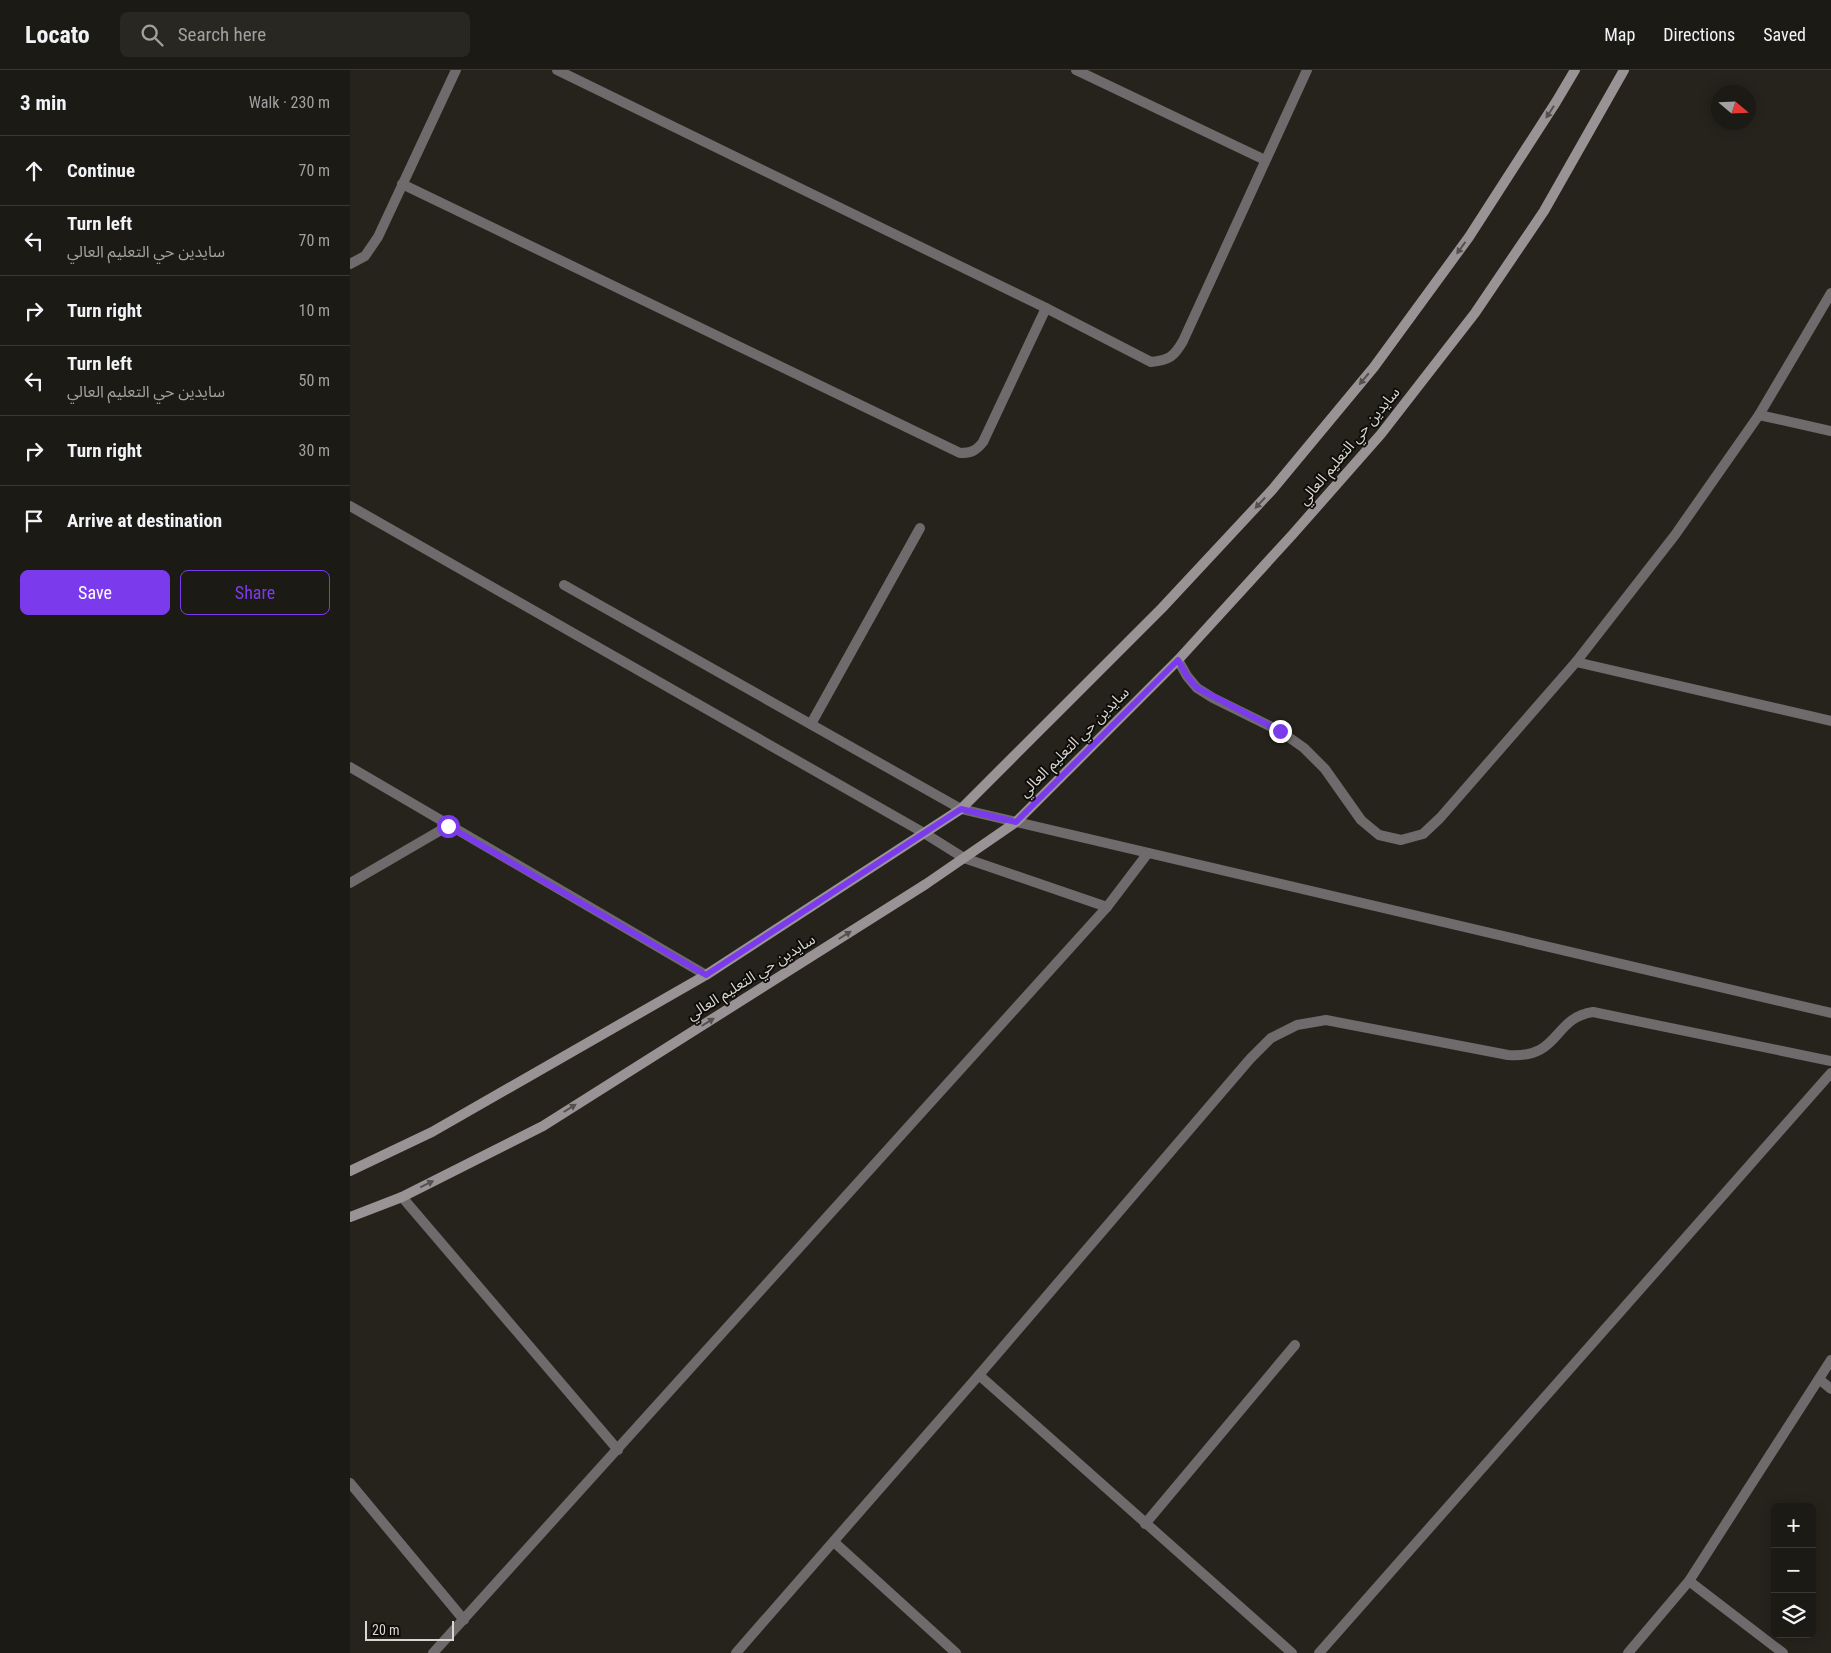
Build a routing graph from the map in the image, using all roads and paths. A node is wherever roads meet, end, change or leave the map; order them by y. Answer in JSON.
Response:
{"nodes":[{"id":1,"x":456,"y":70,"type":"edge"},
{"id":2,"x":557,"y":70,"type":"edge"},
{"id":3,"x":1076,"y":70,"type":"edge"},
{"id":4,"x":1307,"y":70,"type":"edge"},
{"id":5,"x":1574,"y":70,"type":"edge"},
{"id":6,"x":1624,"y":70,"type":"edge"},
{"id":7,"x":1265,"y":160,"type":"junction"},
{"id":8,"x":402,"y":184,"type":"junction"},
{"id":9,"x":350,"y":264,"type":"edge"},
{"id":10,"x":1831,"y":293,"type":"edge"},
{"id":11,"x":1046,"y":308,"type":"junction"},
{"id":12,"x":1759,"y":415,"type":"junction"},
{"id":13,"x":1831,"y":431,"type":"edge"},
{"id":14,"x":350,"y":506,"type":"edge"},
{"id":15,"x":920,"y":528,"type":"dead end"},
{"id":16,"x":564,"y":584,"type":"dead end"},
{"id":17,"x":1178,"y":660,"type":"junction"},
{"id":18,"x":1576,"y":662,"type":"junction"},
{"id":19,"x":1831,"y":720,"type":"edge"},
{"id":20,"x":811,"y":724,"type":"junction"},
{"id":21,"x":350,"y":767,"type":"edge"},
{"id":22,"x":961,"y":809,"type":"junction"},
{"id":23,"x":1016,"y":822,"type":"junction"},
{"id":24,"x":448,"y":826,"type":"junction"},
{"id":25,"x":924,"y":833,"type":"junction"},
{"id":26,"x":1148,"y":852,"type":"junction"},
{"id":27,"x":964,"y":858,"type":"junction"},
{"id":28,"x":350,"y":883,"type":"edge"},
{"id":29,"x":1107,"y":906,"type":"junction"},
{"id":30,"x":706,"y":975,"type":"junction"},
{"id":31,"x":1831,"y":1013,"type":"edge"},
{"id":32,"x":1831,"y":1061,"type":"edge"},
{"id":33,"x":1831,"y":1073,"type":"edge"},
{"id":34,"x":350,"y":1171,"type":"edge"},
{"id":35,"x":402,"y":1197,"type":"junction"},
{"id":36,"x":350,"y":1217,"type":"edge"},
{"id":37,"x":1295,"y":1345,"type":"dead end"},
{"id":38,"x":1831,"y":1360,"type":"edge"},
{"id":39,"x":979,"y":1375,"type":"junction"},
{"id":40,"x":1819,"y":1380,"type":"junction"},
{"id":41,"x":1831,"y":1389,"type":"edge"},
{"id":42,"x":618,"y":1450,"type":"junction"},
{"id":43,"x":350,"y":1483,"type":"edge"},
{"id":44,"x":1145,"y":1524,"type":"junction"},
{"id":45,"x":834,"y":1542,"type":"junction"},
{"id":46,"x":1689,"y":1581,"type":"junction"},
{"id":47,"x":464,"y":1620,"type":"junction"},
{"id":48,"x":433,"y":1653,"type":"edge"},
{"id":49,"x":736,"y":1653,"type":"edge"},
{"id":50,"x":956,"y":1653,"type":"edge"},
{"id":51,"x":1292,"y":1653,"type":"edge"},
{"id":52,"x":1319,"y":1653,"type":"edge"},
{"id":53,"x":1628,"y":1653,"type":"edge"},
{"id":54,"x":1783,"y":1653,"type":"edge"}],
"edges":[{"from":1,"to":8,"type":"street"},
{"from":2,"to":11,"type":"street"},
{"from":3,"to":7,"type":"street"},
{"from":4,"to":7,"type":"street"},
{"from":5,"to":22,"type":"main road","name":"سايدين حي التعليم العالي","one_way":true},
{"from":6,"to":17,"type":"main road","name":"سايدين حي التعليم العالي"},
{"from":7,"to":11,"type":"street"},
{"from":8,"to":9,"type":"street"},
{"from":8,"to":11,"type":"street"},
{"from":10,"to":12,"type":"street"},
{"from":12,"to":13,"type":"street"},
{"from":12,"to":18,"type":"street"},
{"from":14,"to":25,"type":"street"},
{"from":15,"to":20,"type":"street"},
{"from":16,"to":20,"type":"street"},
{"from":17,"to":18,"type":"street"},
{"from":17,"to":23,"type":"main road","name":"سايدين حي التعليم العالي"},
{"from":18,"to":19,"type":"street"},
{"from":20,"to":22,"type":"street"},
{"from":21,"to":24,"type":"street"},
{"from":22,"to":23,"type":"street"},
{"from":22,"to":25,"type":"main road","name":"سايدين حي التعليم العالي"},
{"from":23,"to":26,"type":"street"},
{"from":23,"to":27,"type":"main road","name":"سايدين حي التعليم العالي"},
{"from":24,"to":28,"type":"street"},
{"from":24,"to":30,"type":"street"},
{"from":25,"to":27,"type":"street"},
{"from":25,"to":30,"type":"main road","name":"سايدين حي التعليم العالي"},
{"from":26,"to":29,"type":"street"},
{"from":26,"to":31,"type":"street"},
{"from":27,"to":29,"type":"street"},
{"from":35,"to":27,"type":"main road","name":"سايدين حي التعليم العالي","one_way":true},
{"from":29,"to":42,"type":"street"},
{"from":30,"to":34,"type":"main road","name":"سايدين حي التعليم العالي"},
{"from":32,"to":39,"type":"street"},
{"from":33,"to":52,"type":"street"},
{"from":35,"to":36,"type":"main road","name":"سايدين حي التعليم العالي"},
{"from":35,"to":42,"type":"street"},
{"from":37,"to":44,"type":"street"},
{"from":38,"to":40,"type":"street"},
{"from":39,"to":44,"type":"street"},
{"from":39,"to":45,"type":"street"},
{"from":40,"to":41,"type":"street"},
{"from":40,"to":46,"type":"street"},
{"from":42,"to":47,"type":"street"},
{"from":43,"to":47,"type":"street"},
{"from":44,"to":51,"type":"street"},
{"from":45,"to":49,"type":"street"},
{"from":45,"to":50,"type":"street"},
{"from":46,"to":53,"type":"street"},
{"from":46,"to":54,"type":"street"},
{"from":47,"to":48,"type":"street"}]}
